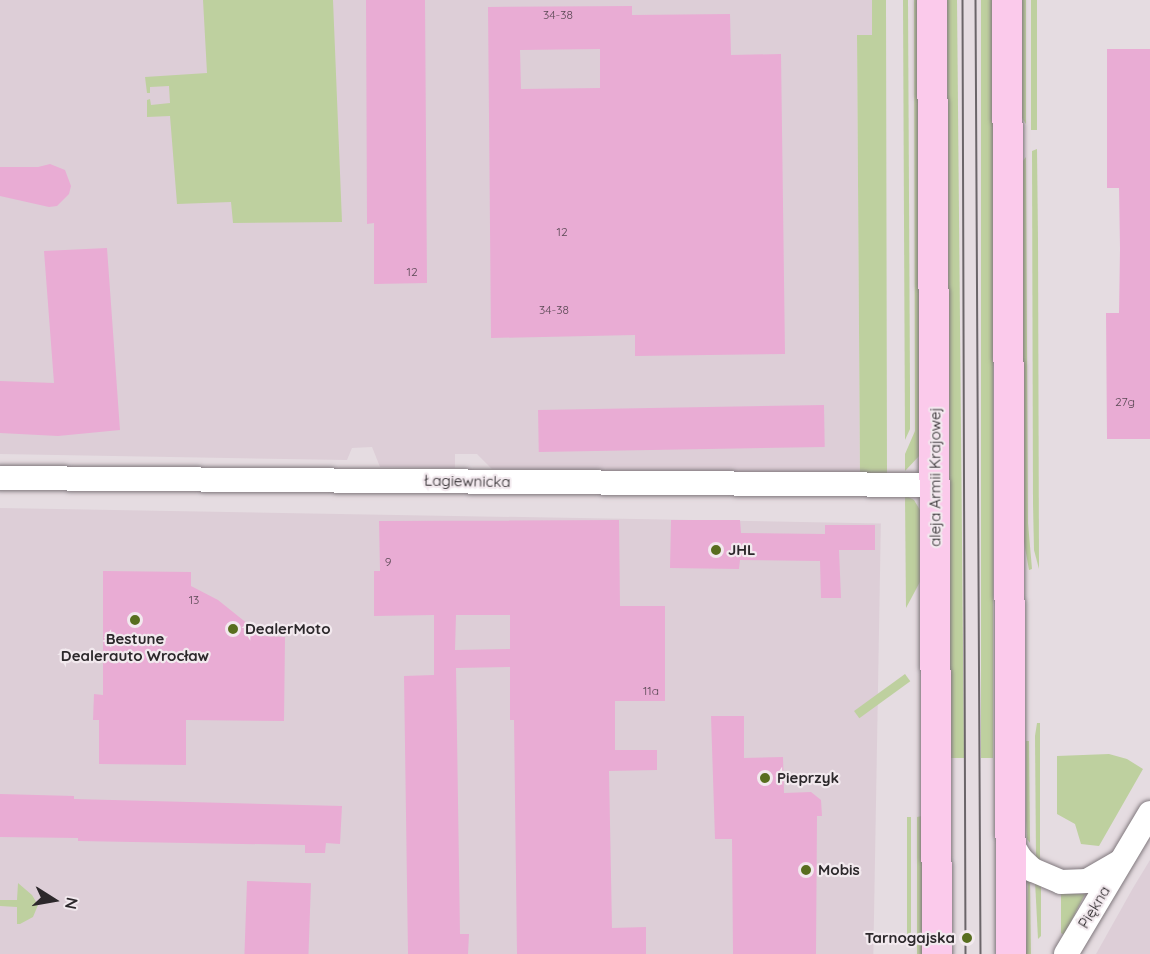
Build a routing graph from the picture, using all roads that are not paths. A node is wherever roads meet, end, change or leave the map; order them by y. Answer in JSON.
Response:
{"nodes":[{"id":1,"x":932,"y":0,"type":"edge"},
{"id":2,"x":1007,"y":0,"type":"edge"},
{"id":3,"x":0,"y":478,"type":"edge"},
{"id":4,"x":934,"y":485,"type":"junction"},
{"id":5,"x":1150,"y":813,"type":"edge"},
{"id":6,"x":1010,"y":841,"type":"junction"},
{"id":7,"x":1122,"y":861,"type":"junction"},
{"id":8,"x":937,"y":954,"type":"edge"},
{"id":9,"x":1011,"y":954,"type":"edge"},
{"id":10,"x":1066,"y":954,"type":"edge"}],
"edges":[{"from":1,"to":4,"type":"main road","name":"aleja Armii Krajowej"},
{"from":2,"to":6,"type":"main road"},
{"from":3,"to":4,"type":"street","name":"Łagiewnicka"},
{"from":4,"to":8,"type":"main road","name":"aleja Armii Krajowej"},
{"from":5,"to":7,"type":"street","name":"Piękna"},
{"from":6,"to":7,"type":"street","name":"Piękna"},
{"from":6,"to":9,"type":"main road"},
{"from":7,"to":10,"type":"street","name":"Piękna"}]}
